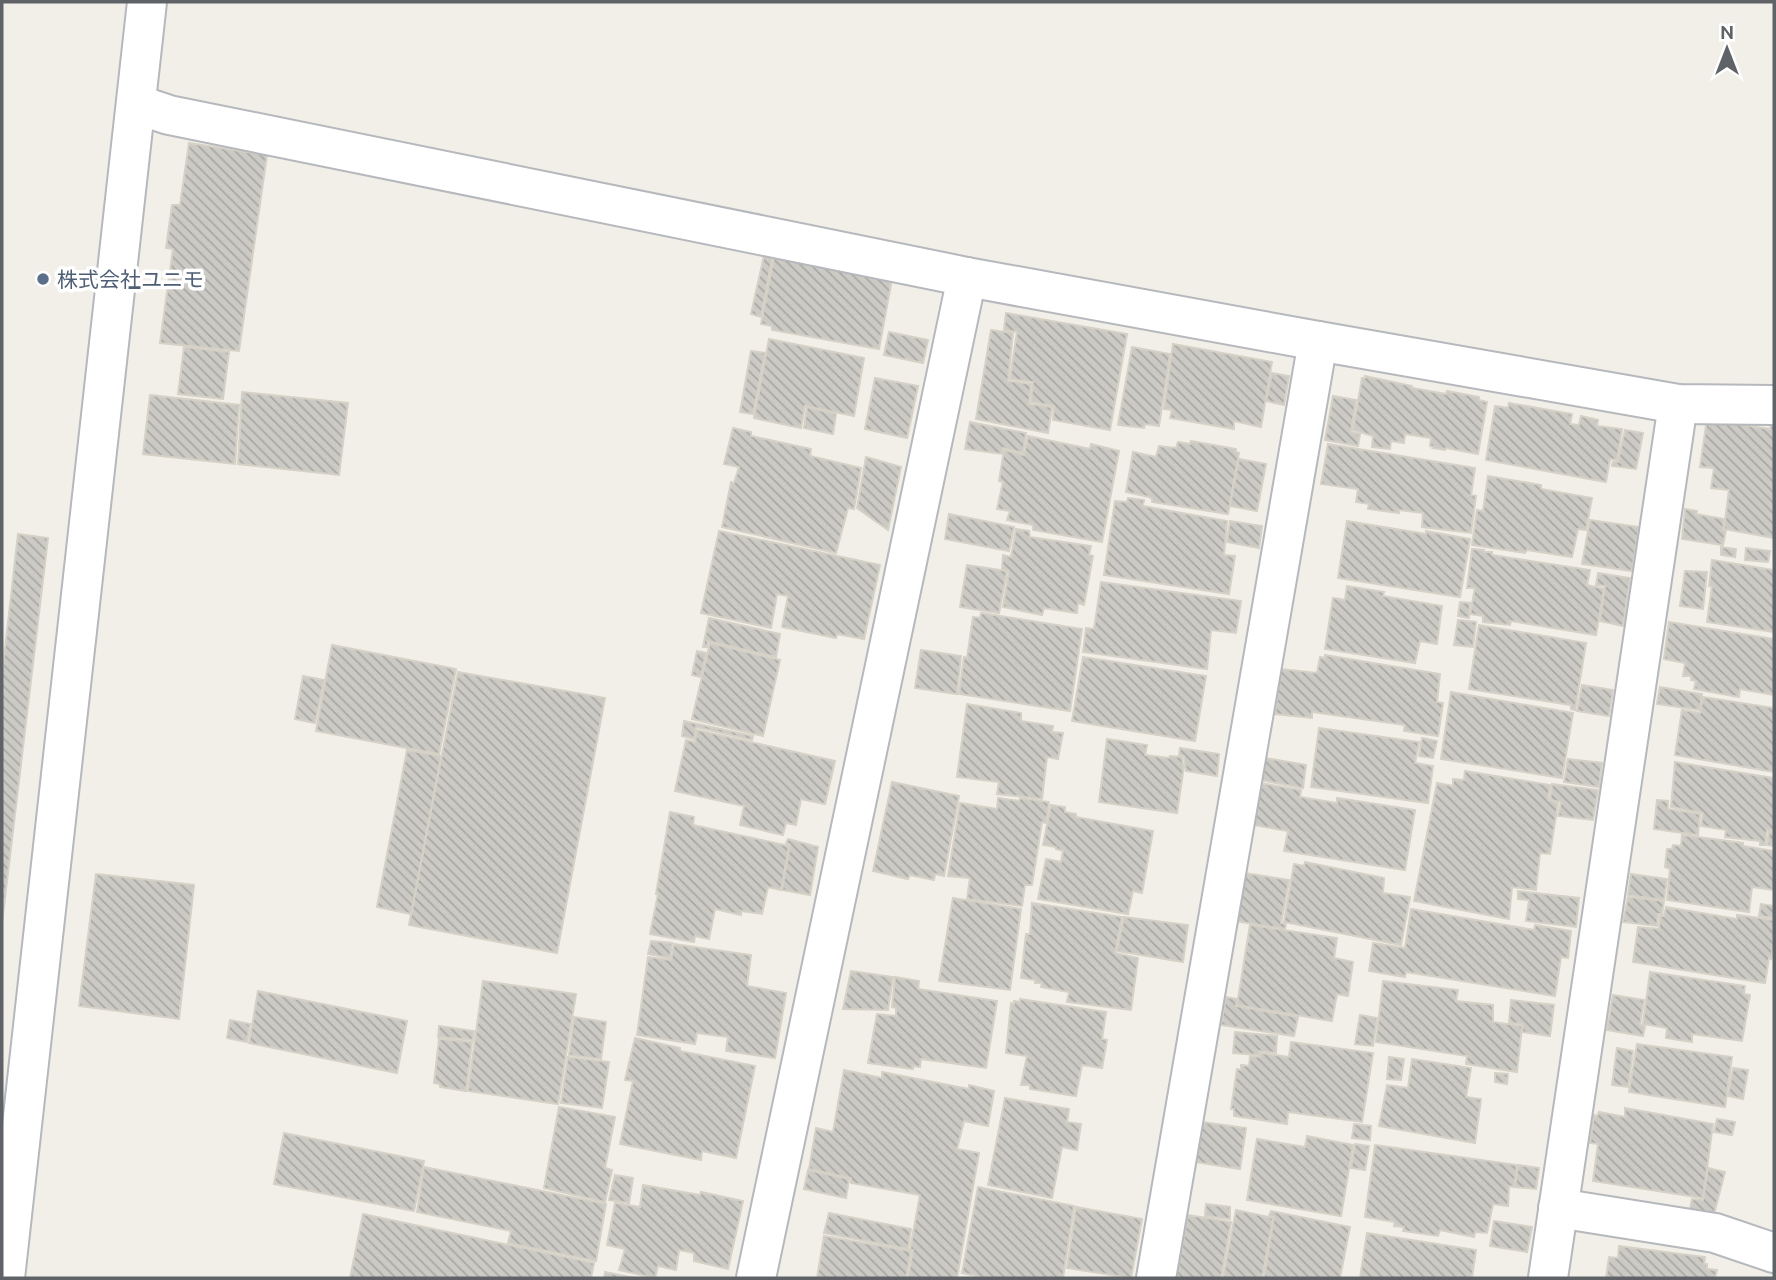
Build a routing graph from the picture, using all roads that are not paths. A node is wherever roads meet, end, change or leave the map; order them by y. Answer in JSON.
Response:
{"nodes":[{"id":1,"x":147,"y":2,"type":"edge"},
{"id":2,"x":136,"y":104,"type":"junction"},
{"id":3,"x":967,"y":277,"type":"junction"},
{"id":4,"x":1318,"y":341,"type":"junction"},
{"id":5,"x":1678,"y":404,"type":"junction"},
{"id":6,"x":1774,"y":405,"type":"edge"},
{"id":7,"x":1558,"y":1208,"type":"junction"},
{"id":8,"x":1774,"y":1253,"type":"edge"},
{"id":9,"x":5,"y":1278,"type":"edge"},
{"id":10,"x":756,"y":1278,"type":"edge"},
{"id":11,"x":1156,"y":1278,"type":"edge"},
{"id":12,"x":1548,"y":1278,"type":"edge"}],
"edges":[{"from":1,"to":2,"type":"street"},
{"from":2,"to":3,"type":"street"},
{"from":2,"to":9,"type":"street"},
{"from":3,"to":4,"type":"street"},
{"from":3,"to":10,"type":"street"},
{"from":4,"to":5,"type":"street"},
{"from":4,"to":11,"type":"street"},
{"from":5,"to":6,"type":"street"},
{"from":5,"to":7,"type":"street"},
{"from":7,"to":8,"type":"street"},
{"from":7,"to":12,"type":"street"}]}
